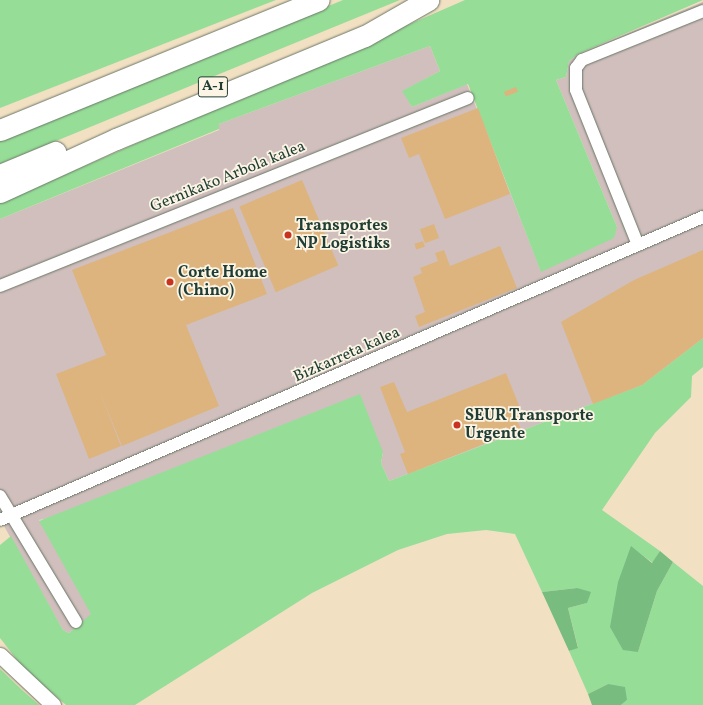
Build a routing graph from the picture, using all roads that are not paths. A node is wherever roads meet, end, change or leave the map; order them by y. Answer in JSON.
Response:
{"nodes":[{"id":1,"x":319,"y":0,"type":"edge"},
{"id":2,"x":427,"y":0,"type":"edge"},
{"id":3,"x":703,"y":11,"type":"edge"},
{"id":4,"x":468,"y":98,"type":"dead end"},
{"id":5,"x":0,"y":130,"type":"edge"},
{"id":6,"x":0,"y":175,"type":"edge"},
{"id":7,"x":0,"y":192,"type":"edge"},
{"id":8,"x":703,"y":217,"type":"edge"},
{"id":9,"x":638,"y":245,"type":"junction"},
{"id":10,"x":0,"y":286,"type":"edge"},
{"id":11,"x":0,"y":496,"type":"edge"},
{"id":12,"x":4,"y":519,"type":"edge"},
{"id":13,"x":76,"y":622,"type":"dead end"},
{"id":14,"x":0,"y":655,"type":"edge"},
{"id":15,"x":53,"y":705,"type":"edge"}],
"edges":[{"from":1,"to":5,"type":"highway","number":"A-1"},
{"from":2,"to":6,"type":"highway","number":"A-1"},
{"from":2,"to":7,"type":"highway"},
{"from":3,"to":9,"type":"street"},
{"from":4,"to":10,"type":"street","name":"Gernikako Arbola kalea"},
{"from":8,"to":9,"type":"street","name":"Bizkarreta kalea"},
{"from":9,"to":12,"type":"street","name":"Bizkarreta kalea"},
{"from":11,"to":12,"type":"street"},
{"from":12,"to":13,"type":"street"},
{"from":14,"to":15,"type":"street"}]}
